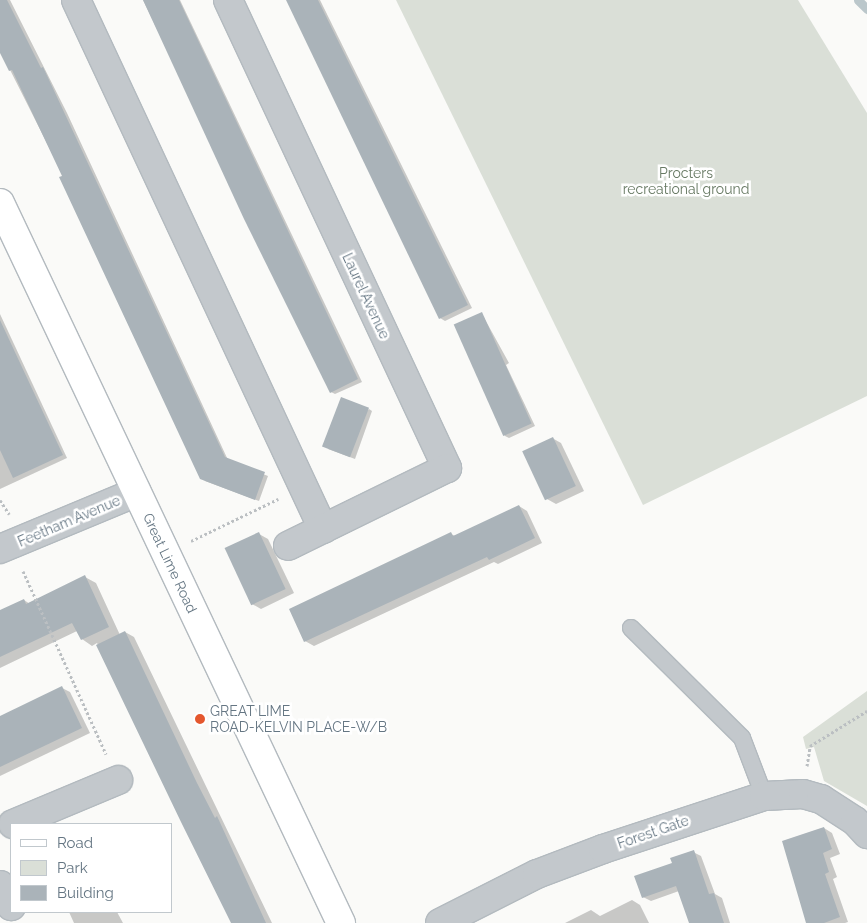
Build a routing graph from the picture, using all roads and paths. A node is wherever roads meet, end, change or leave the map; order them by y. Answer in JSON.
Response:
{"nodes":[{"id":1,"x":76,"y":0,"type":"edge"},
{"id":2,"x":228,"y":0,"type":"edge"},
{"id":3,"x":0,"y":203,"type":"edge"},
{"id":4,"x":304,"y":487,"type":"junction"},
{"id":5,"x":137,"y":492,"type":"junction"},
{"id":6,"x":324,"y":528,"type":"junction"},
{"id":7,"x":288,"y":546,"type":"dead end"},
{"id":8,"x":6,"y":547,"type":"edge"},
{"id":9,"x":166,"y":553,"type":"junction"},
{"id":10,"x":631,"y":628,"type":"dead end"},
{"id":11,"x":867,"y":713,"type":"edge"},
{"id":12,"x":118,"y":780,"type":"joint"},
{"id":13,"x":803,"y":794,"type":"junction"},
{"id":14,"x":764,"y":796,"type":"junction"},
{"id":15,"x":17,"y":823,"type":"edge"},
{"id":16,"x":867,"y":834,"type":"edge"},
{"id":17,"x":0,"y":885,"type":"edge"},
{"id":18,"x":10,"y":904,"type":"edge"},
{"id":19,"x":341,"y":923,"type":"edge"},
{"id":20,"x":440,"y":923,"type":"edge"}],
"edges":[{"from":1,"to":4,"type":"street"},
{"from":2,"to":6,"type":"street","name":"Laurel Avenue"},
{"from":3,"to":5,"type":"main road","name":"Great Lime Road"},
{"from":4,"to":6,"type":"street"},
{"from":4,"to":9,"type":"path"},
{"from":5,"to":8,"type":"street","name":"Feetham Avenue"},
{"from":5,"to":9,"type":"main road","name":"Great Lime Road"},
{"from":6,"to":7,"type":"street","name":"Laurel Avenue"},
{"from":8,"to":12,"type":"path"},
{"from":9,"to":19,"type":"main road","name":"Great Lime Road"},
{"from":10,"to":14,"type":"lane"},
{"from":11,"to":13,"type":"path"},
{"from":12,"to":15,"type":"street"},
{"from":13,"to":14,"type":"street","name":"Forest Gate"},
{"from":13,"to":16,"type":"street","name":"Forest Gate"},
{"from":14,"to":20,"type":"street","name":"Forest Gate"},
{"from":17,"to":18,"type":"street"}]}
